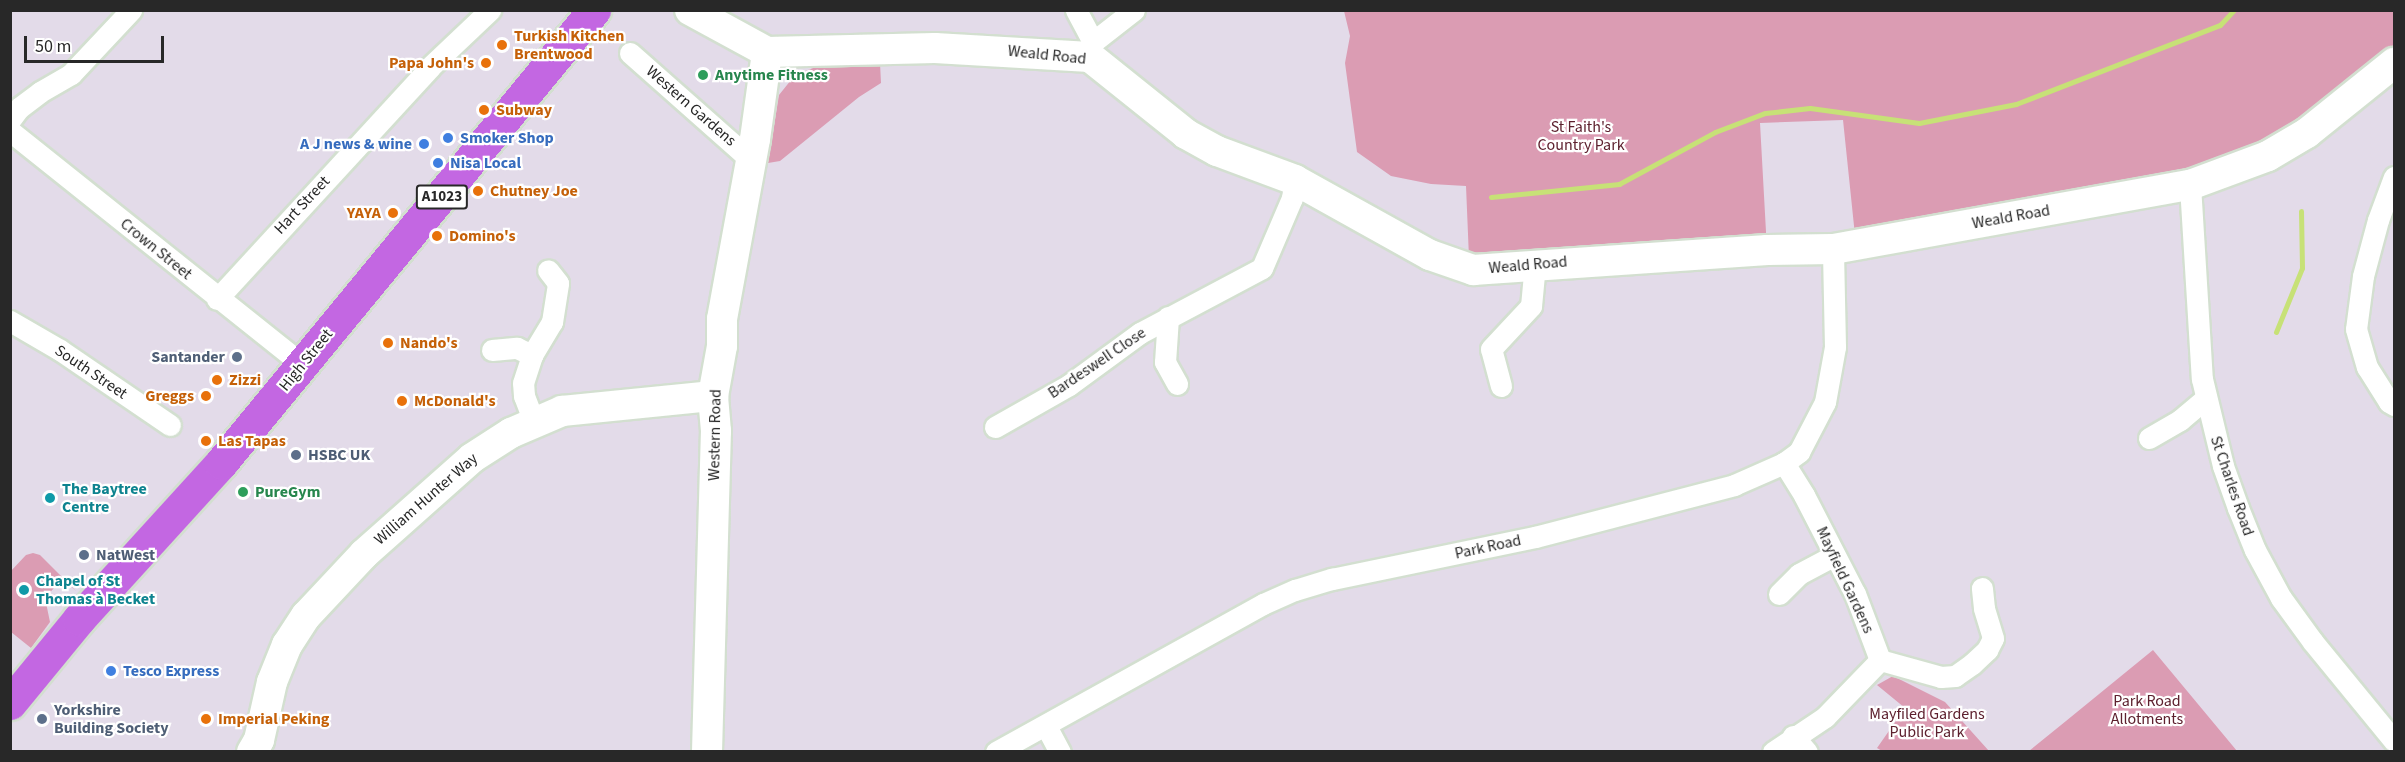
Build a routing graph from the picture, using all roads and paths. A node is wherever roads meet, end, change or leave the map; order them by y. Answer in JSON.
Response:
{"nodes":[{"id":1,"x":131,"y":10,"type":"edge"},
{"id":2,"x":490,"y":10,"type":"edge"},
{"id":3,"x":594,"y":10,"type":"edge"},
{"id":4,"x":1076,"y":10,"type":"edge"},
{"id":5,"x":1134,"y":10,"type":"edge"},
{"id":6,"x":695,"y":13,"type":"edge"},
{"id":7,"x":1091,"y":50,"type":"junction"},
{"id":8,"x":767,"y":52,"type":"junction"},
{"id":9,"x":630,"y":53,"type":"dead end"},
{"id":10,"x":2394,"y":63,"type":"edge"},
{"id":11,"x":10,"y":120,"type":"edge"},
{"id":12,"x":10,"y":131,"type":"edge"},
{"id":13,"x":751,"y":160,"type":"junction"},
{"id":14,"x":2394,"y":177,"type":"edge"},
{"id":15,"x":1295,"y":180,"type":"junction"},
{"id":16,"x":2190,"y":185,"type":"junction"},
{"id":17,"x":1833,"y":249,"type":"junction"},
{"id":18,"x":1535,"y":264,"type":"junction"},
{"id":19,"x":548,"y":270,"type":"dead end"},
{"id":20,"x":217,"y":299,"type":"junction"},
{"id":21,"x":1168,"y":317,"type":"junction"},
{"id":22,"x":10,"y":321,"type":"edge"},
{"id":23,"x":492,"y":350,"type":"dead end"},
{"id":24,"x":532,"y":355,"type":"junction"},
{"id":25,"x":303,"y":364,"type":"junction"},
{"id":26,"x":1177,"y":384,"type":"dead end"},
{"id":27,"x":1501,"y":386,"type":"dead end"},
{"id":28,"x":713,"y":396,"type":"junction"},
{"id":29,"x":2205,"y":399,"type":"junction"},
{"id":30,"x":2394,"y":405,"type":"edge"},
{"id":31,"x":534,"y":422,"type":"junction"},
{"id":32,"x":170,"y":425,"type":"dead end"},
{"id":33,"x":995,"y":427,"type":"dead end"},
{"id":34,"x":2149,"y":438,"type":"dead end"},
{"id":35,"x":1784,"y":463,"type":"junction"},
{"id":36,"x":1834,"y":555,"type":"junction"},
{"id":37,"x":1982,"y":588,"type":"dead end"},
{"id":38,"x":1779,"y":594,"type":"dead end"},
{"id":39,"x":1880,"y":660,"type":"junction"},
{"id":40,"x":10,"y":703,"type":"edge"},
{"id":41,"x":1046,"y":726,"type":"junction"},
{"id":42,"x":1793,"y":736,"type":"junction"},
{"id":43,"x":2394,"y":741,"type":"edge"},
{"id":44,"x":252,"y":752,"type":"edge"},
{"id":45,"x":707,"y":752,"type":"edge"},
{"id":46,"x":996,"y":752,"type":"edge"},
{"id":47,"x":1060,"y":752,"type":"edge"},
{"id":48,"x":1773,"y":752,"type":"edge"},
{"id":49,"x":1807,"y":752,"type":"edge"}],
"edges":[{"from":1,"to":11,"type":"street"},
{"from":2,"to":20,"type":"street","name":"Hart Street"},
{"from":3,"to":25,"type":"main road","name":"High Street","number":"A1023"},
{"from":4,"to":7,"type":"street"},
{"from":5,"to":7,"type":"street"},
{"from":6,"to":8,"type":"street","name":"Weald Road"},
{"from":7,"to":8,"type":"street","name":"Weald Road"},
{"from":7,"to":15,"type":"street","name":"Weald Road"},
{"from":8,"to":13,"type":"street","name":"Western Road"},
{"from":9,"to":13,"type":"street","name":"Western Gardens"},
{"from":10,"to":16,"type":"street","name":"Weald Road"},
{"from":12,"to":20,"type":"street","name":"Crown Street"},
{"from":13,"to":28,"type":"street","name":"Western Road"},
{"from":14,"to":30,"type":"street"},
{"from":15,"to":18,"type":"street","name":"Weald Road"},
{"from":15,"to":21,"type":"street","name":"Bardeswell Close"},
{"from":16,"to":17,"type":"street","name":"Weald Road"},
{"from":16,"to":29,"type":"street","name":"St Charles Road"},
{"from":17,"to":18,"type":"street","name":"Weald Road"},
{"from":17,"to":35,"type":"street","name":"Park Road"},
{"from":18,"to":27,"type":"street"},
{"from":19,"to":24,"type":"street"},
{"from":20,"to":25,"type":"street","name":"Crown Street"},
{"from":21,"to":26,"type":"street","name":"Bardeswell Close"},
{"from":21,"to":33,"type":"street","name":"Bardeswell Close"},
{"from":22,"to":32,"type":"street","name":"South Street"},
{"from":23,"to":24,"type":"street"},
{"from":24,"to":31,"type":"street"},
{"from":25,"to":40,"type":"main road","name":"High Street","number":"A1023"},
{"from":28,"to":31,"type":"street","name":"William Hunter Way"},
{"from":28,"to":45,"type":"street","name":"Western Road"},
{"from":29,"to":34,"type":"street"},
{"from":29,"to":43,"type":"street","name":"St Charles Road"},
{"from":31,"to":44,"type":"street","name":"William Hunter Way"},
{"from":35,"to":36,"type":"street","name":"Mayfield Gardens"},
{"from":35,"to":41,"type":"street","name":"Park Road"},
{"from":36,"to":38,"type":"street"},
{"from":36,"to":39,"type":"street","name":"Mayfield Gardens"},
{"from":37,"to":39,"type":"street"},
{"from":39,"to":42,"type":"street"},
{"from":41,"to":46,"type":"street","name":"Park Road"},
{"from":41,"to":47,"type":"street"},
{"from":42,"to":48,"type":"street"},
{"from":42,"to":49,"type":"street"}]}
